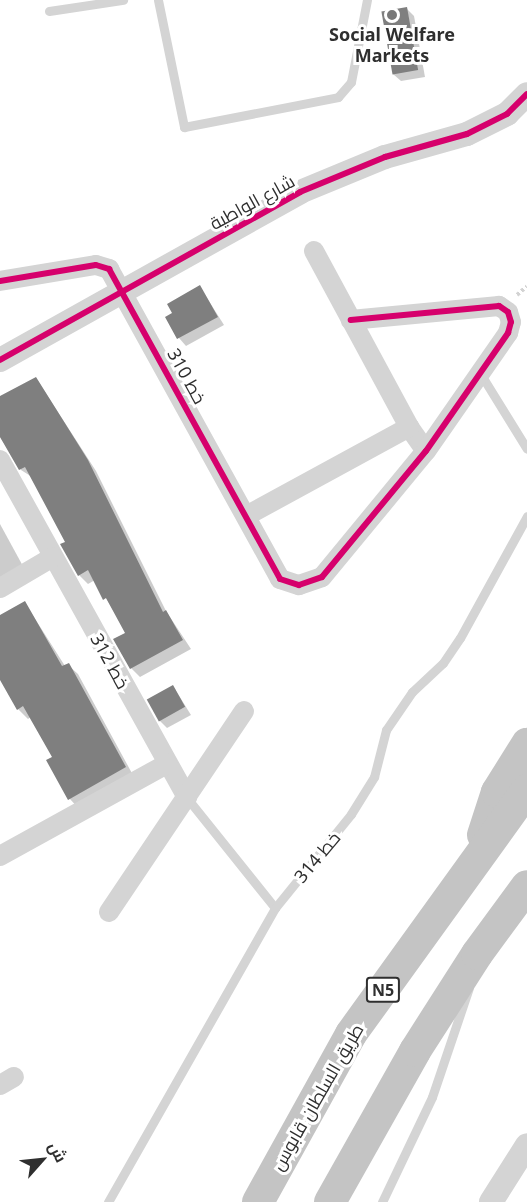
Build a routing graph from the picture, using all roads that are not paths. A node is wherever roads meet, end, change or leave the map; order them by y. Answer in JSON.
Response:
{"nodes":[{"id":1,"x":123,"y":0,"type":"edge"},
{"id":2,"x":158,"y":0,"type":"edge"},
{"id":3,"x":367,"y":0,"type":"edge"},
{"id":4,"x":49,"y":11,"type":"dead end"},
{"id":5,"x":527,"y":94,"type":"edge"},
{"id":6,"x":314,"y":250,"type":"dead end"},
{"id":7,"x":0,"y":281,"type":"edge"},
{"id":8,"x":123,"y":291,"type":"junction"},
{"id":9,"x":351,"y":320,"type":"junction"},
{"id":10,"x":0,"y":360,"type":"edge"},
{"id":11,"x":480,"y":373,"type":"junction"},
{"id":12,"x":409,"y":427,"type":"junction"},
{"id":13,"x":527,"y":449,"type":"edge"},
{"id":14,"x":426,"y":451,"type":"junction"},
{"id":15,"x":0,"y":460,"type":"edge"},
{"id":16,"x":246,"y":516,"type":"junction"},
{"id":17,"x":527,"y":516,"type":"edge"},
{"id":18,"x":53,"y":557,"type":"junction"},
{"id":19,"x":0,"y":588,"type":"edge"},
{"id":20,"x":244,"y":711,"type":"dead end"},
{"id":21,"x":527,"y":744,"type":"edge"},
{"id":22,"x":167,"y":764,"type":"junction"},
{"id":23,"x":527,"y":790,"type":"edge"},
{"id":24,"x":187,"y":798,"type":"junction"},
{"id":25,"x":0,"y":856,"type":"edge"},
{"id":26,"x":474,"y":862,"type":"junction"},
{"id":27,"x":523,"y":895,"type":"edge"},
{"id":28,"x":275,"y":908,"type":"junction"},
{"id":29,"x":109,"y":912,"type":"dead end"},
{"id":30,"x":477,"y":954,"type":"junction"},
{"id":31,"x":527,"y":1145,"type":"edge"},
{"id":32,"x":108,"y":1202,"type":"edge"},
{"id":33,"x":258,"y":1202,"type":"edge"},
{"id":34,"x":330,"y":1202,"type":"edge"},
{"id":35,"x":382,"y":1202,"type":"edge"},
{"id":36,"x":491,"y":1202,"type":"edge"}],
"edges":[{"from":1,"to":4,"type":"lane"},
{"from":2,"to":3,"type":"lane"},
{"from":5,"to":8,"type":"street","name":"شارع الواطية"},
{"from":6,"to":9,"type":"street"},
{"from":7,"to":8,"type":"street","name":"خط 310"},
{"from":8,"to":10,"type":"street","name":"شارع الواطية"},
{"from":8,"to":16,"type":"street","name":"خط 310"},
{"from":9,"to":11,"type":"street"},
{"from":9,"to":12,"type":"street"},
{"from":11,"to":13,"type":"lane"},
{"from":11,"to":14,"type":"street"},
{"from":12,"to":14,"type":"street"},
{"from":12,"to":16,"type":"street"},
{"from":14,"to":16,"type":"street","name":"خط 310"},
{"from":15,"to":18,"type":"street","name":"خط 312"},
{"from":17,"to":28,"type":"lane","name":"خط 314"},
{"from":18,"to":19,"type":"street"},
{"from":18,"to":22,"type":"street","name":"خط 312"},
{"from":20,"to":24,"type":"street"},
{"from":21,"to":26,"type":"highway"},
{"from":22,"to":24,"type":"street","name":"خط 312"},
{"from":22,"to":25,"type":"street"},
{"from":23,"to":26,"type":"highway","name":"طريق السلطان قابوس","number":"N5"},
{"from":24,"to":28,"type":"lane"},
{"from":24,"to":29,"type":"street"},
{"from":26,"to":33,"type":"highway","name":"طريق السلطان قابوس","number":"N5"},
{"from":27,"to":30,"type":"highway"},
{"from":28,"to":32,"type":"lane","name":"خط 314"},
{"from":30,"to":34,"type":"highway"},
{"from":30,"to":35,"type":"lane"},
{"from":31,"to":36,"type":"street"}]}
